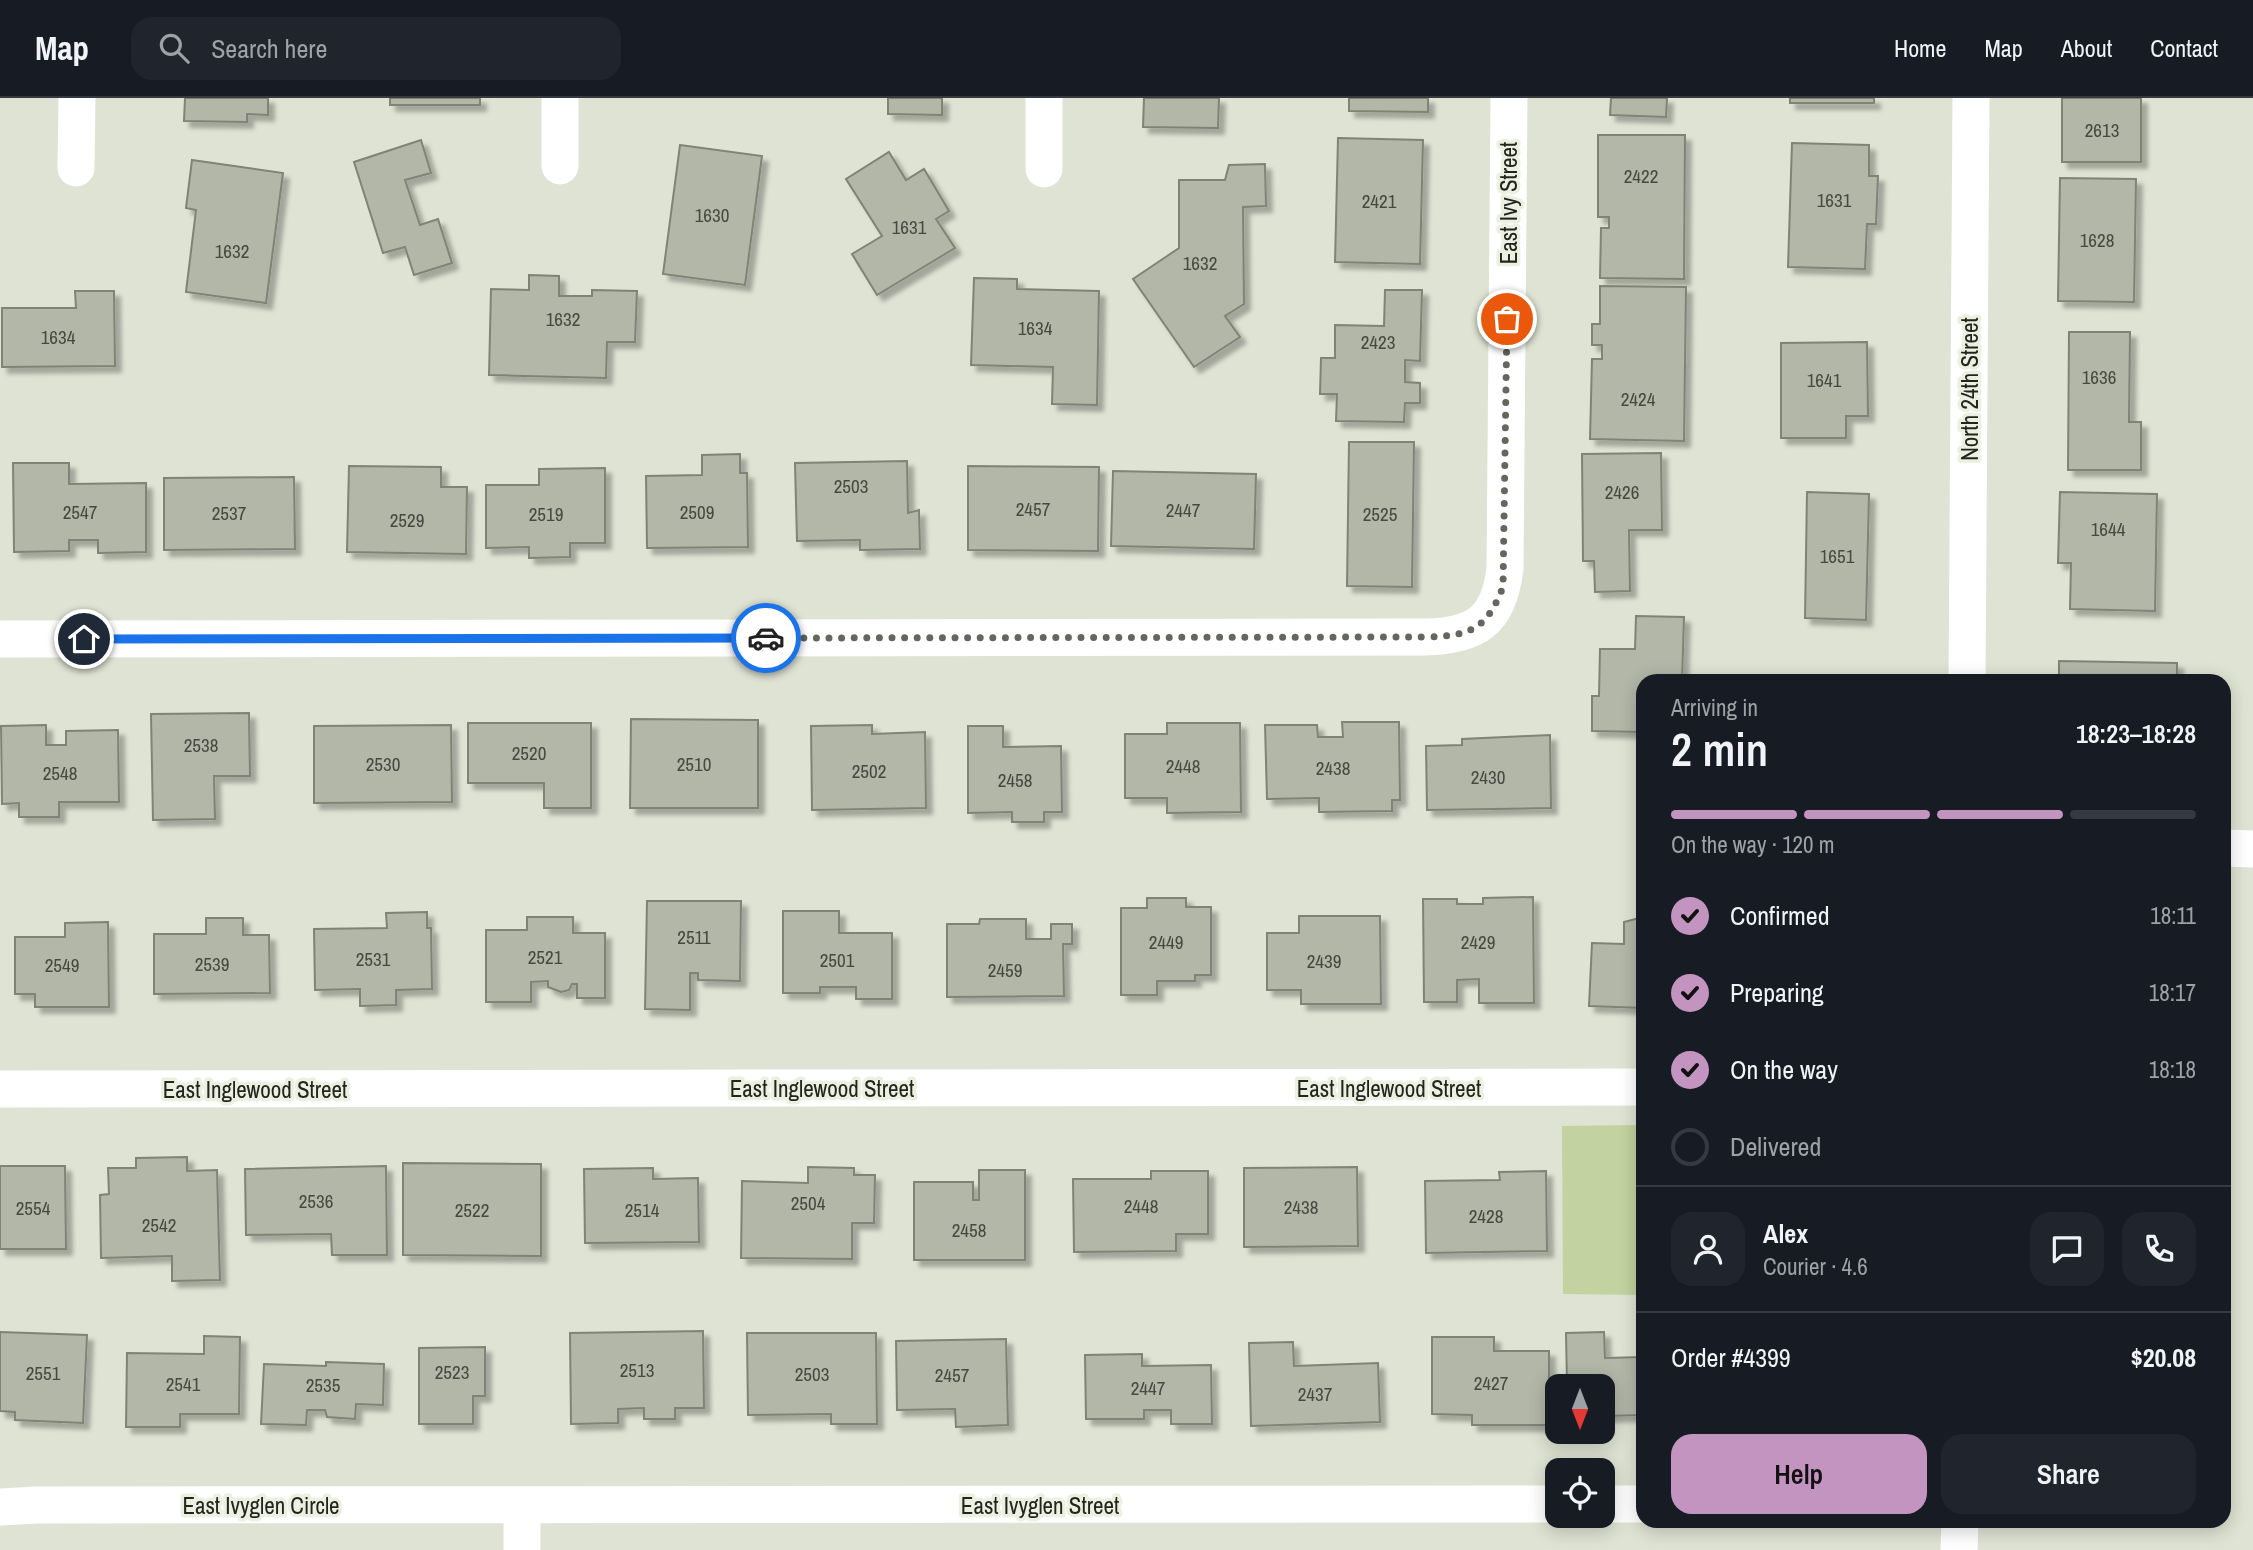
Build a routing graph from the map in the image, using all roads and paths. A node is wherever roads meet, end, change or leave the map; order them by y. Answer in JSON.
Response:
{"nodes":[{"id":1,"x":77,"y":98,"type":"edge"},
{"id":2,"x":560,"y":98,"type":"edge"},
{"id":3,"x":1044,"y":98,"type":"edge"},
{"id":4,"x":1509,"y":98,"type":"edge"},
{"id":5,"x":1971,"y":98,"type":"edge"},
{"id":6,"x":560,"y":166,"type":"dead end"},
{"id":7,"x":76,"y":168,"type":"dead end"},
{"id":8,"x":1044,"y":169,"type":"dead end"},
{"id":9,"x":0,"y":639,"type":"edge"},
{"id":10,"x":1967,"y":674,"type":"edge"},
{"id":11,"x":2231,"y":848,"type":"edge"},
{"id":12,"x":2253,"y":849,"type":"edge"},
{"id":13,"x":1636,"y":1087,"type":"edge"},
{"id":14,"x":0,"y":1089,"type":"edge"},
{"id":15,"x":1545,"y":1504,"type":"edge"},
{"id":16,"x":1615,"y":1504,"type":"edge"},
{"id":17,"x":1636,"y":1504,"type":"edge"},
{"id":18,"x":522,"y":1505,"type":"junction"},
{"id":19,"x":0,"y":1507,"type":"edge"},
{"id":20,"x":1960,"y":1528,"type":"edge"},
{"id":21,"x":522,"y":1550,"type":"edge"},
{"id":22,"x":1959,"y":1550,"type":"edge"}],
"edges":[{"from":1,"to":7,"type":"street"},
{"from":2,"to":6,"type":"street"},
{"from":3,"to":8,"type":"street"},
{"from":4,"to":9,"type":"street","name":"East Ivy Street"},
{"from":5,"to":10,"type":"street","name":"North 24th Street"},
{"from":11,"to":12,"type":"street"},
{"from":13,"to":14,"type":"street","name":"East Inglewood Street"},
{"from":15,"to":18,"type":"street","name":"East Ivyglen Street"},
{"from":16,"to":17,"type":"street"},
{"from":18,"to":19,"type":"street","name":"East Ivyglen Circle"},
{"from":18,"to":21,"type":"street"},
{"from":20,"to":22,"type":"street"}]}
